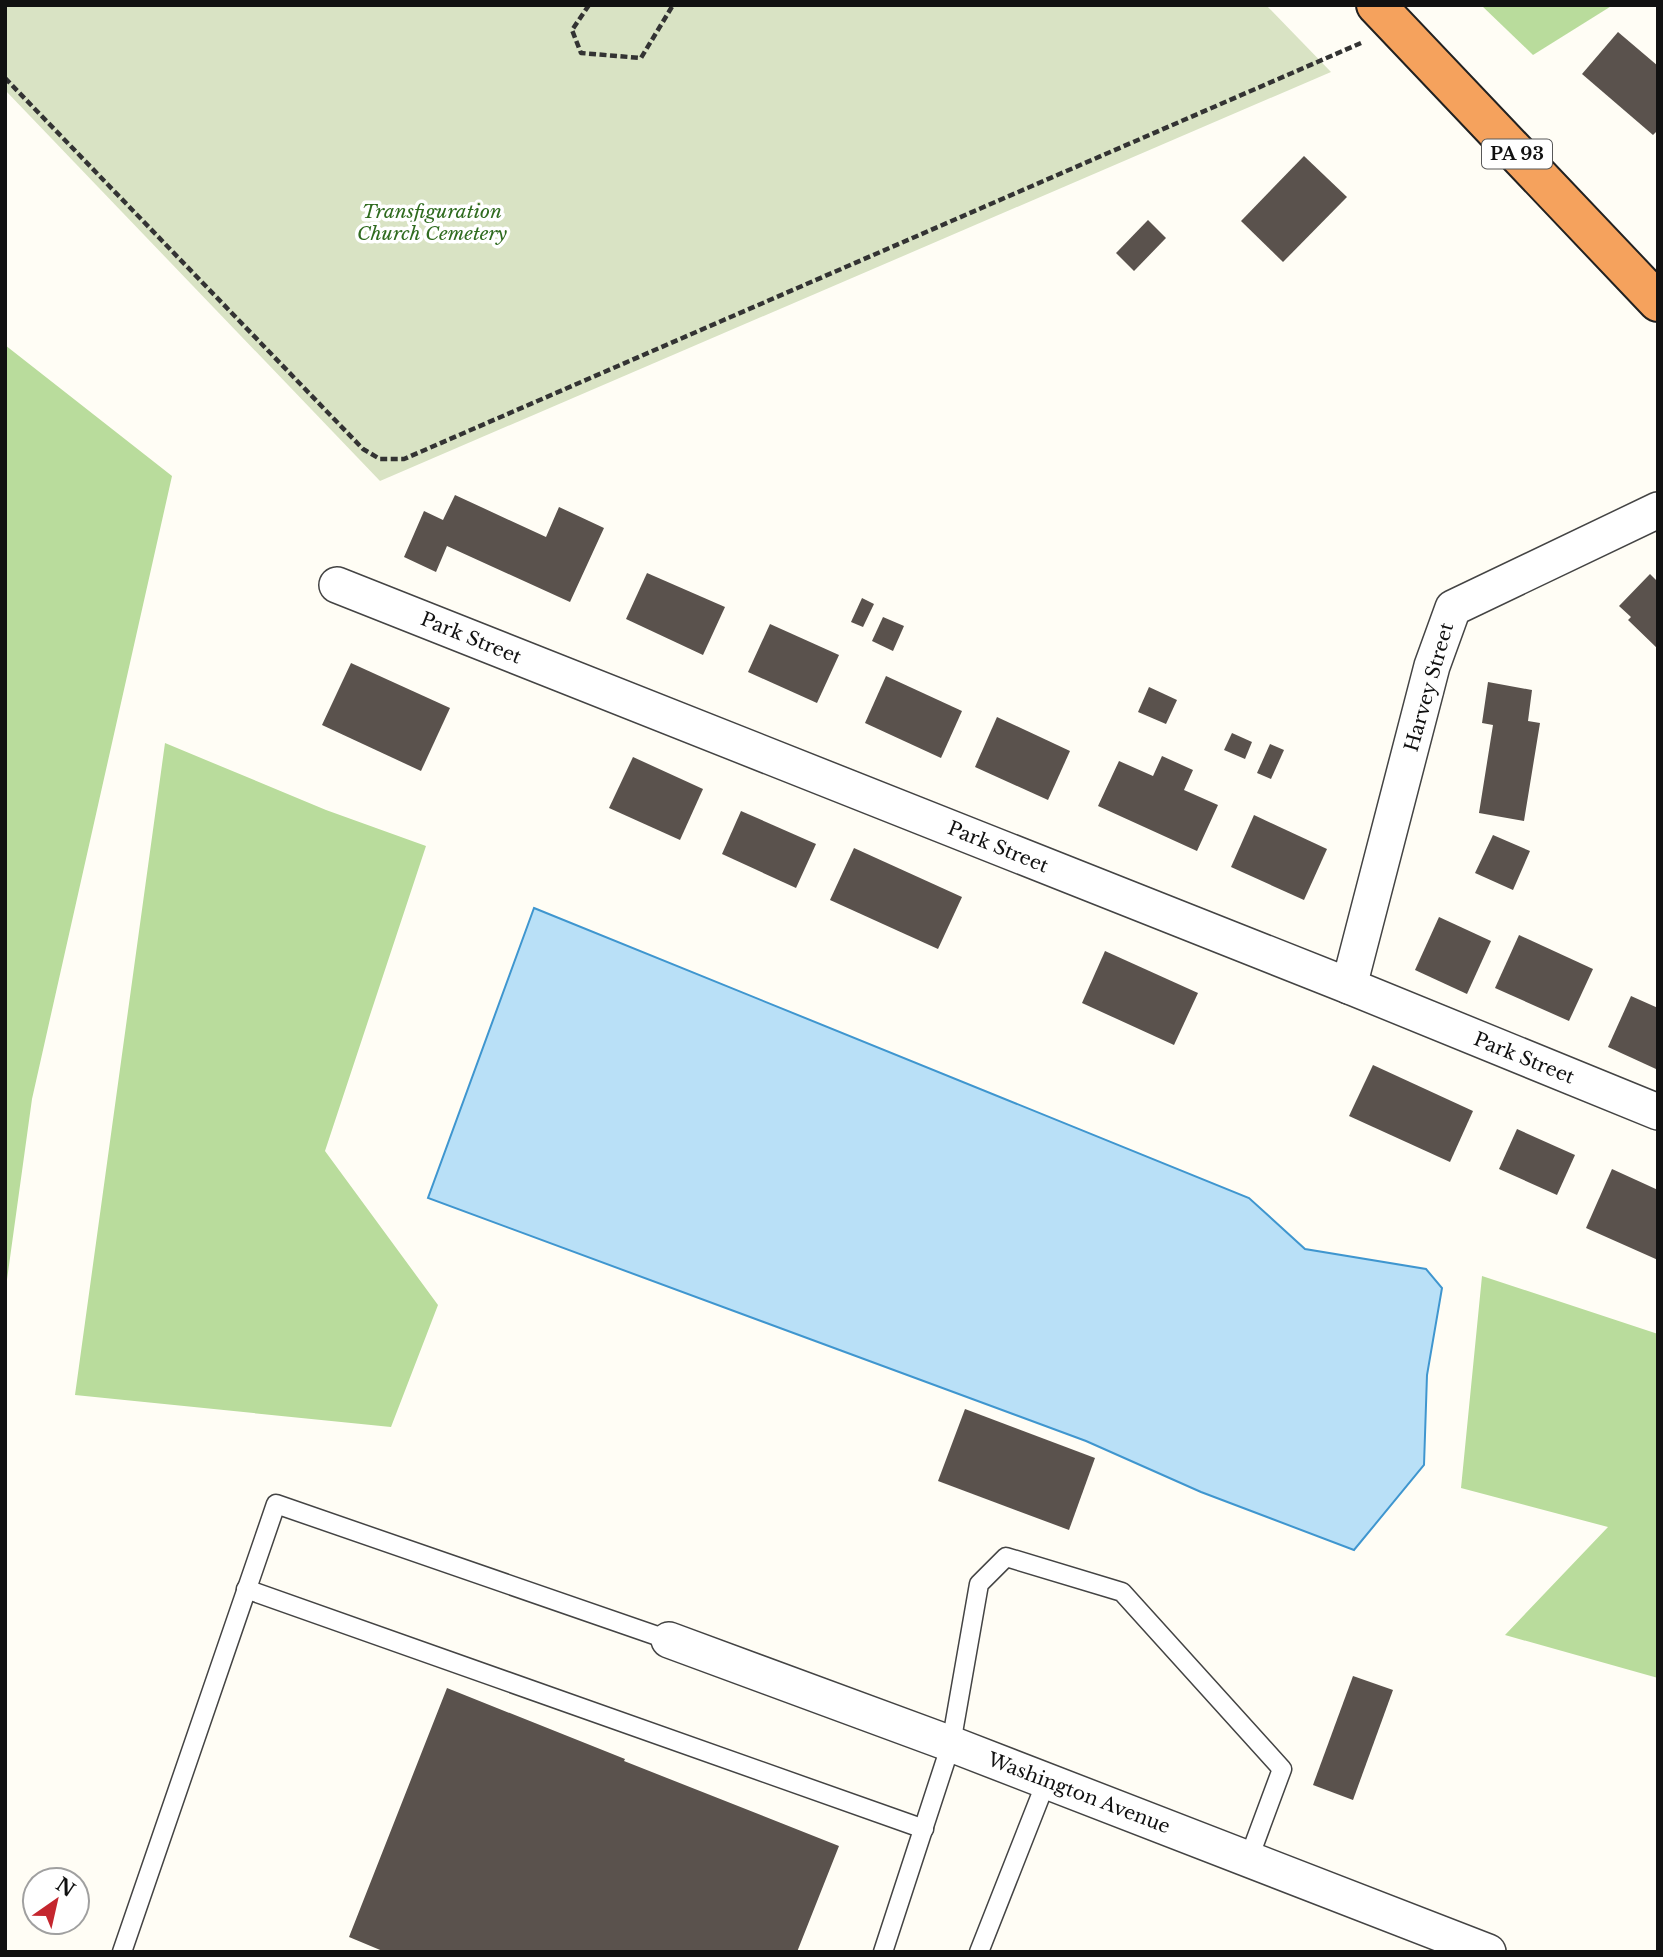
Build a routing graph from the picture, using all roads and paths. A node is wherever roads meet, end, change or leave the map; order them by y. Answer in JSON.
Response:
{"nodes":[{"id":1,"x":589,"y":5,"type":"edge"},
{"id":2,"x":673,"y":5,"type":"edge"},
{"id":3,"x":1387,"y":16,"type":"edge"},
{"id":4,"x":5,"y":78,"type":"edge"},
{"id":5,"x":1658,"y":302,"type":"edge"},
{"id":6,"x":1658,"y":510,"type":"edge"},
{"id":7,"x":337,"y":585,"type":"dead end"},
{"id":8,"x":1349,"y":986,"type":"junction"},
{"id":9,"x":1658,"y":1112,"type":"edge"},
{"id":10,"x":246,"y":1589,"type":"junction"},
{"id":11,"x":670,"y":1640,"type":"joint"},
{"id":12,"x":951,"y":1744,"type":"junction"},
{"id":13,"x":1046,"y":1782,"type":"junction"},
{"id":14,"x":924,"y":1829,"type":"junction"},
{"id":15,"x":1250,"y":1858,"type":"junction"},
{"id":16,"x":122,"y":1952,"type":"edge"},
{"id":17,"x":883,"y":1952,"type":"edge"},
{"id":18,"x":979,"y":1952,"type":"edge"},
{"id":19,"x":1488,"y":1952,"type":"edge"}],
"edges":[{"from":1,"to":2,"type":"path"},
{"from":3,"to":4,"type":"path"},
{"from":3,"to":5,"type":"highway","number":"PA 93"},
{"from":6,"to":8,"type":"street","name":"Harvey Street"},
{"from":7,"to":8,"type":"street","name":"Park Street"},
{"from":8,"to":9,"type":"street","name":"Park Street"},
{"from":10,"to":11,"type":"lane"},
{"from":10,"to":14,"type":"lane"},
{"from":10,"to":16,"type":"lane"},
{"from":11,"to":12,"type":"street","name":"Washington Avenue"},
{"from":12,"to":13,"type":"street","name":"Washington Avenue"},
{"from":12,"to":14,"type":"lane"},
{"from":12,"to":15,"type":"lane"},
{"from":13,"to":15,"type":"street","name":"Washington Avenue"},
{"from":13,"to":18,"type":"lane"},
{"from":14,"to":17,"type":"lane"},
{"from":15,"to":19,"type":"street","name":"Washington Avenue"}]}
